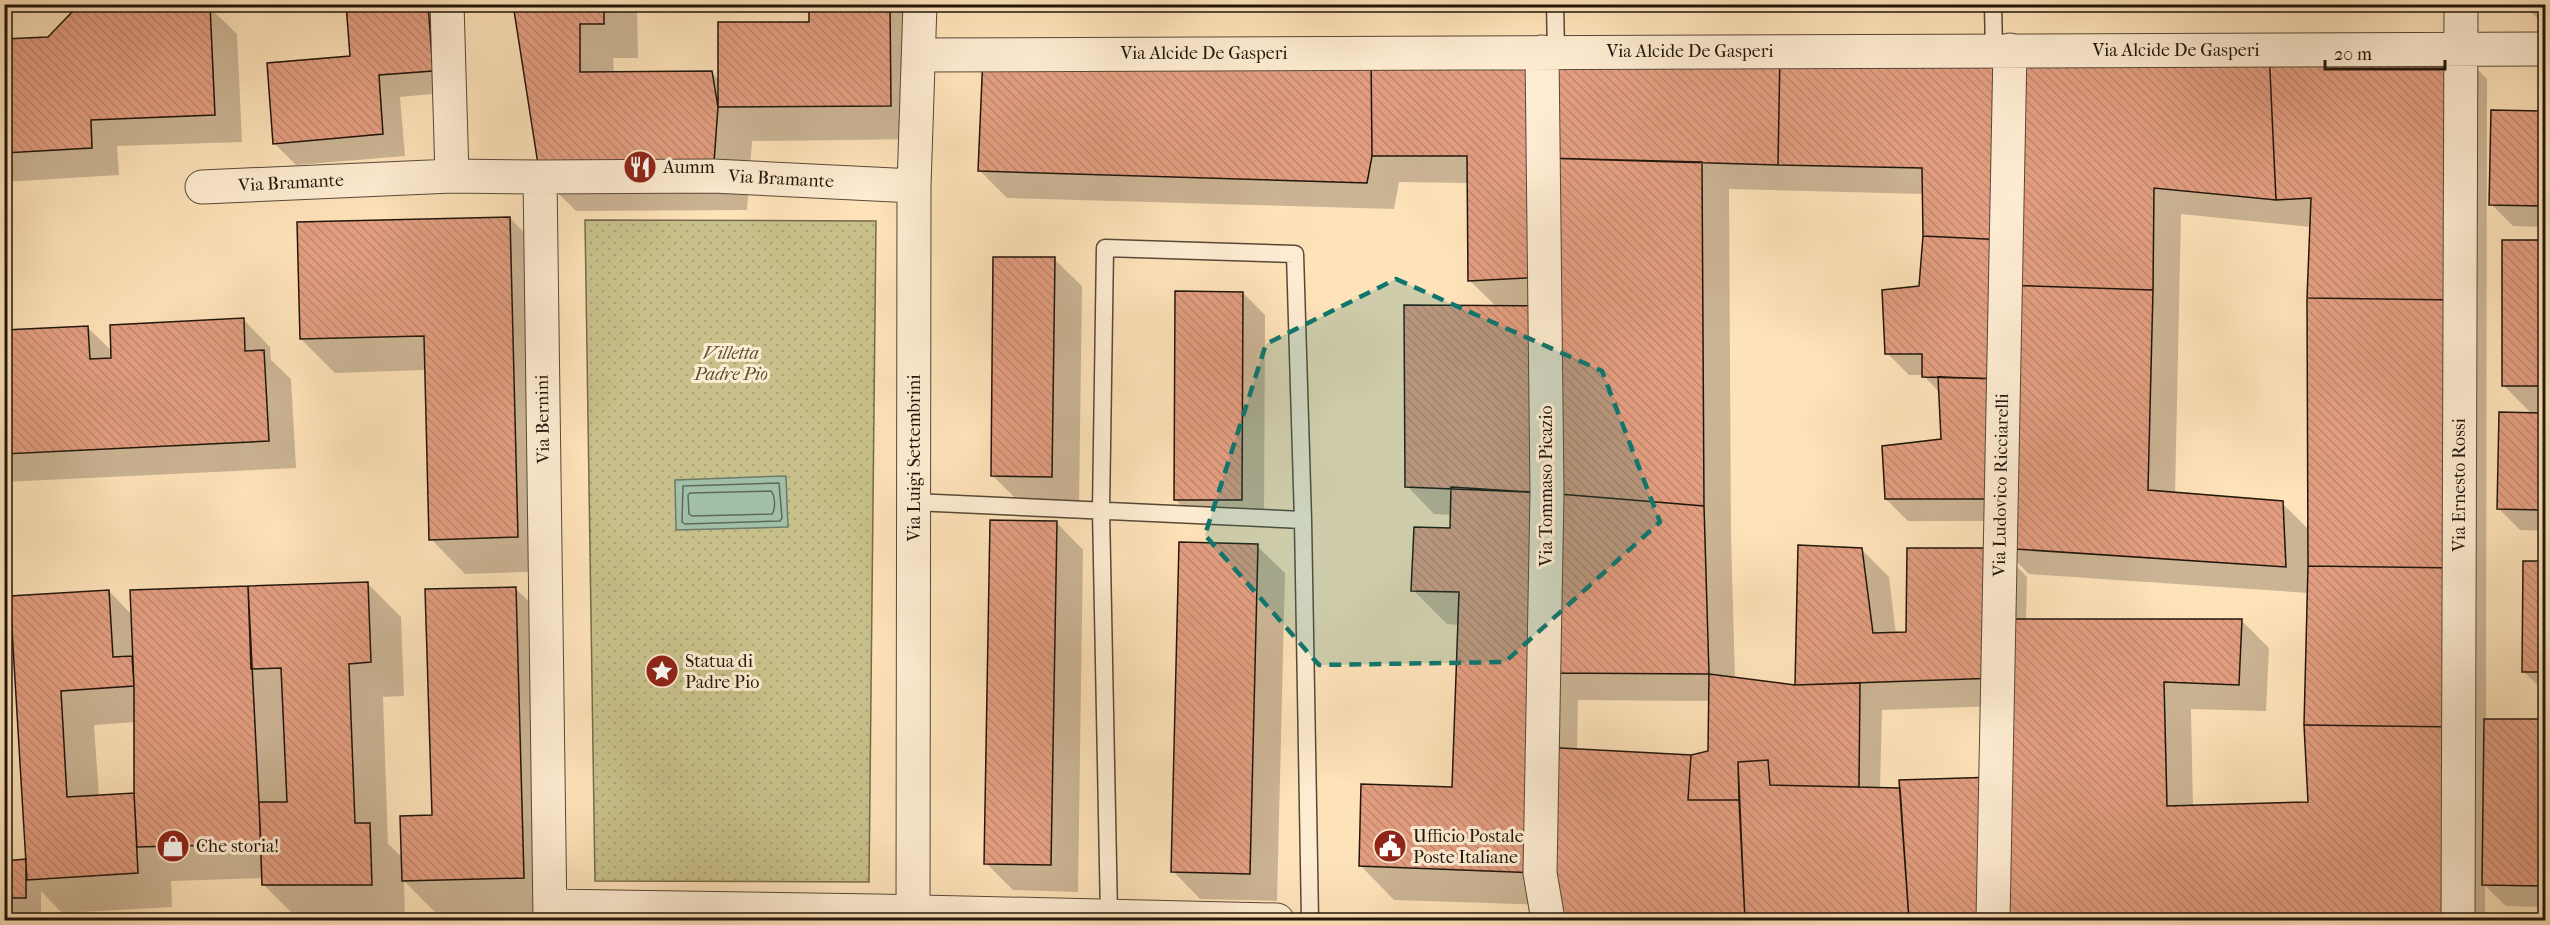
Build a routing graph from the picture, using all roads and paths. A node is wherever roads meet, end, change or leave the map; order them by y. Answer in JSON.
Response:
{"nodes":[{"id":1,"x":447,"y":4,"type":"edge"},
{"id":2,"x":920,"y":4,"type":"edge"},
{"id":3,"x":1555,"y":4,"type":"edge"},
{"id":4,"x":1993,"y":4,"type":"edge"},
{"id":5,"x":2461,"y":4,"type":"edge"},
{"id":6,"x":2546,"y":49,"type":"edge"},
{"id":7,"x":2460,"y":50,"type":"junction"},
{"id":8,"x":2002,"y":51,"type":"junction"},
{"id":9,"x":1549,"y":52,"type":"junction"},
{"id":10,"x":919,"y":55,"type":"junction"},
{"id":11,"x":452,"y":176,"type":"junction"},
{"id":12,"x":540,"y":177,"type":"junction"},
{"id":13,"x":914,"y":186,"type":"junction"},
{"id":14,"x":202,"y":188,"type":"dead end"},
{"id":15,"x":914,"y":502,"type":"junction"},
{"id":16,"x":1101,"y":510,"type":"junction"},
{"id":17,"x":1304,"y":520,"type":"junction"},
{"id":18,"x":550,"y":914,"type":"edge"},
{"id":19,"x":1109,"y":915,"type":"junction"},
{"id":20,"x":913,"y":916,"type":"edge"},
{"id":21,"x":1278,"y":921,"type":"edge"},
{"id":22,"x":1310,"y":921,"type":"edge"},
{"id":23,"x":1548,"y":921,"type":"edge"},
{"id":24,"x":1993,"y":921,"type":"edge"},
{"id":25,"x":2458,"y":921,"type":"edge"}],
"edges":[{"from":1,"to":11,"type":"street"},
{"from":2,"to":10,"type":"street","name":"Via Luigi Settembrini"},
{"from":3,"to":9,"type":"lane"},
{"from":4,"to":8,"type":"lane"},
{"from":5,"to":7,"type":"street","name":"Via Ernesto Rossi"},
{"from":6,"to":7,"type":"street","name":"Via Alcide De Gasperi"},
{"from":7,"to":8,"type":"street","name":"Via Alcide De Gasperi"},
{"from":7,"to":25,"type":"street","name":"Via Ernesto Rossi"},
{"from":8,"to":9,"type":"street","name":"Via Alcide De Gasperi"},
{"from":8,"to":24,"type":"street","name":"Via Ludovico Ricciarelli"},
{"from":9,"to":10,"type":"street","name":"Via Alcide De Gasperi"},
{"from":9,"to":23,"type":"street","name":"Via Tommaso Picazio"},
{"from":10,"to":13,"type":"street","name":"Via Luigi Settembrini"},
{"from":11,"to":12,"type":"street"},
{"from":11,"to":14,"type":"street","name":"Via Bramante"},
{"from":12,"to":13,"type":"street","name":"Via Bramante"},
{"from":12,"to":18,"type":"street","name":"Via Bernini"},
{"from":13,"to":15,"type":"street","name":"Via Luigi Settembrini"},
{"from":15,"to":16,"type":"lane"},
{"from":15,"to":20,"type":"street","name":"Via Luigi Settembrini"},
{"from":16,"to":17,"type":"lane"},
{"from":16,"to":17,"type":"lane"},
{"from":16,"to":19,"type":"lane"},
{"from":17,"to":22,"type":"lane"},
{"from":18,"to":20,"type":"street"},
{"from":19,"to":20,"type":"street"},
{"from":19,"to":21,"type":"street"}]}
